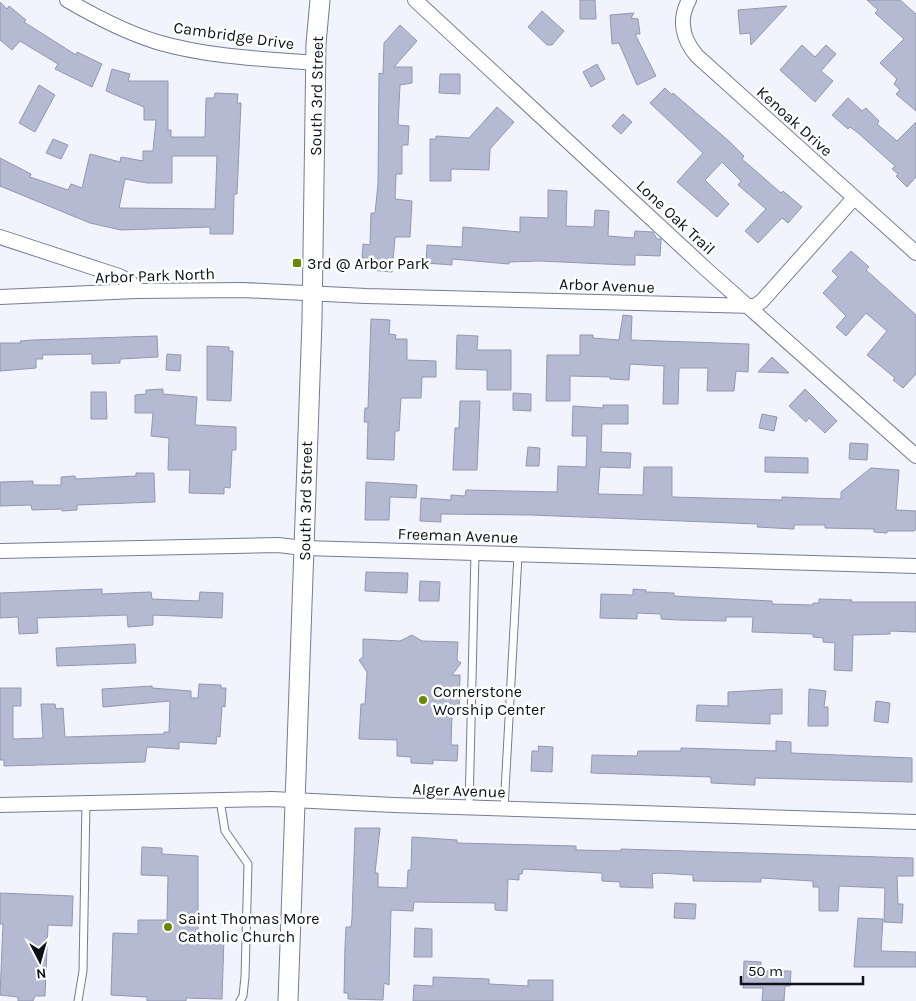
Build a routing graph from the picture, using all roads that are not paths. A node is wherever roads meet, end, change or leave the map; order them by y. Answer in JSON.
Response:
{"nodes":[{"id":1,"x":67,"y":0,"type":"edge"},
{"id":2,"x":320,"y":0,"type":"edge"},
{"id":3,"x":415,"y":0,"type":"edge"},
{"id":4,"x":689,"y":0,"type":"edge"},
{"id":5,"x":316,"y":63,"type":"junction"},
{"id":6,"x":854,"y":198,"type":"junction"},
{"id":7,"x":0,"y":237,"type":"edge"},
{"id":8,"x":916,"y":253,"type":"edge"},
{"id":9,"x":136,"y":291,"type":"junction"},
{"id":10,"x":312,"y":292,"type":"junction"},
{"id":11,"x":0,"y":297,"type":"edge"},
{"id":12,"x":747,"y":306,"type":"junction"},
{"id":13,"x":916,"y":456,"type":"edge"},
{"id":14,"x":304,"y":548,"type":"junction"},
{"id":15,"x":0,"y":551,"type":"edge"},
{"id":16,"x":475,"y":554,"type":"junction"},
{"id":17,"x":518,"y":555,"type":"junction"},
{"id":18,"x":916,"y":566,"type":"edge"},
{"id":19,"x":220,"y":799,"type":"junction"},
{"id":20,"x":296,"y":800,"type":"junction"},
{"id":21,"x":86,"y":802,"type":"junction"},
{"id":22,"x":0,"y":805,"type":"edge"},
{"id":23,"x":469,"y":808,"type":"junction"},
{"id":24,"x":504,"y":809,"type":"junction"},
{"id":25,"x":916,"y":822,"type":"edge"},
{"id":26,"x":78,"y":1001,"type":"edge"},
{"id":27,"x":240,"y":1001,"type":"edge"},
{"id":28,"x":288,"y":1001,"type":"edge"}],
"edges":[{"from":1,"to":5,"type":"street","name":"Cambridge Drive"},
{"from":2,"to":5,"type":"street","name":"South 3rd Street"},
{"from":3,"to":12,"type":"street","name":"Lone Oak Trail"},
{"from":4,"to":6,"type":"street","name":"Kenoak Drive"},
{"from":5,"to":10,"type":"street","name":"South 3rd Street"},
{"from":6,"to":8,"type":"street","name":"Kenoak Drive"},
{"from":6,"to":12,"type":"street"},
{"from":7,"to":9,"type":"street"},
{"from":9,"to":10,"type":"street","name":"Arbor Park North"},
{"from":9,"to":11,"type":"street","name":"Arbor Park North"},
{"from":10,"to":12,"type":"street","name":"Arbor Avenue"},
{"from":10,"to":14,"type":"street","name":"South 3rd Street"},
{"from":12,"to":13,"type":"street","name":"Lone Oak Trail"},
{"from":14,"to":15,"type":"street","name":"Freeman Avenue"},
{"from":14,"to":16,"type":"street","name":"Freeman Avenue"},
{"from":14,"to":20,"type":"street","name":"South 3rd Street"},
{"from":16,"to":17,"type":"street","name":"Freeman Avenue"},
{"from":16,"to":23,"type":"lane"},
{"from":17,"to":18,"type":"street","name":"Freeman Avenue"},
{"from":17,"to":24,"type":"lane"},
{"from":19,"to":20,"type":"street","name":"Alger Avenue"},
{"from":19,"to":21,"type":"street","name":"Alger Avenue"},
{"from":19,"to":27,"type":"lane"},
{"from":20,"to":23,"type":"street","name":"Alger Avenue"},
{"from":20,"to":28,"type":"street","name":"South 3rd Street"},
{"from":21,"to":22,"type":"street","name":"Alger Avenue"},
{"from":21,"to":26,"type":"lane"},
{"from":23,"to":24,"type":"street","name":"Alger Avenue"},
{"from":24,"to":25,"type":"street","name":"Alger Avenue"}]}
